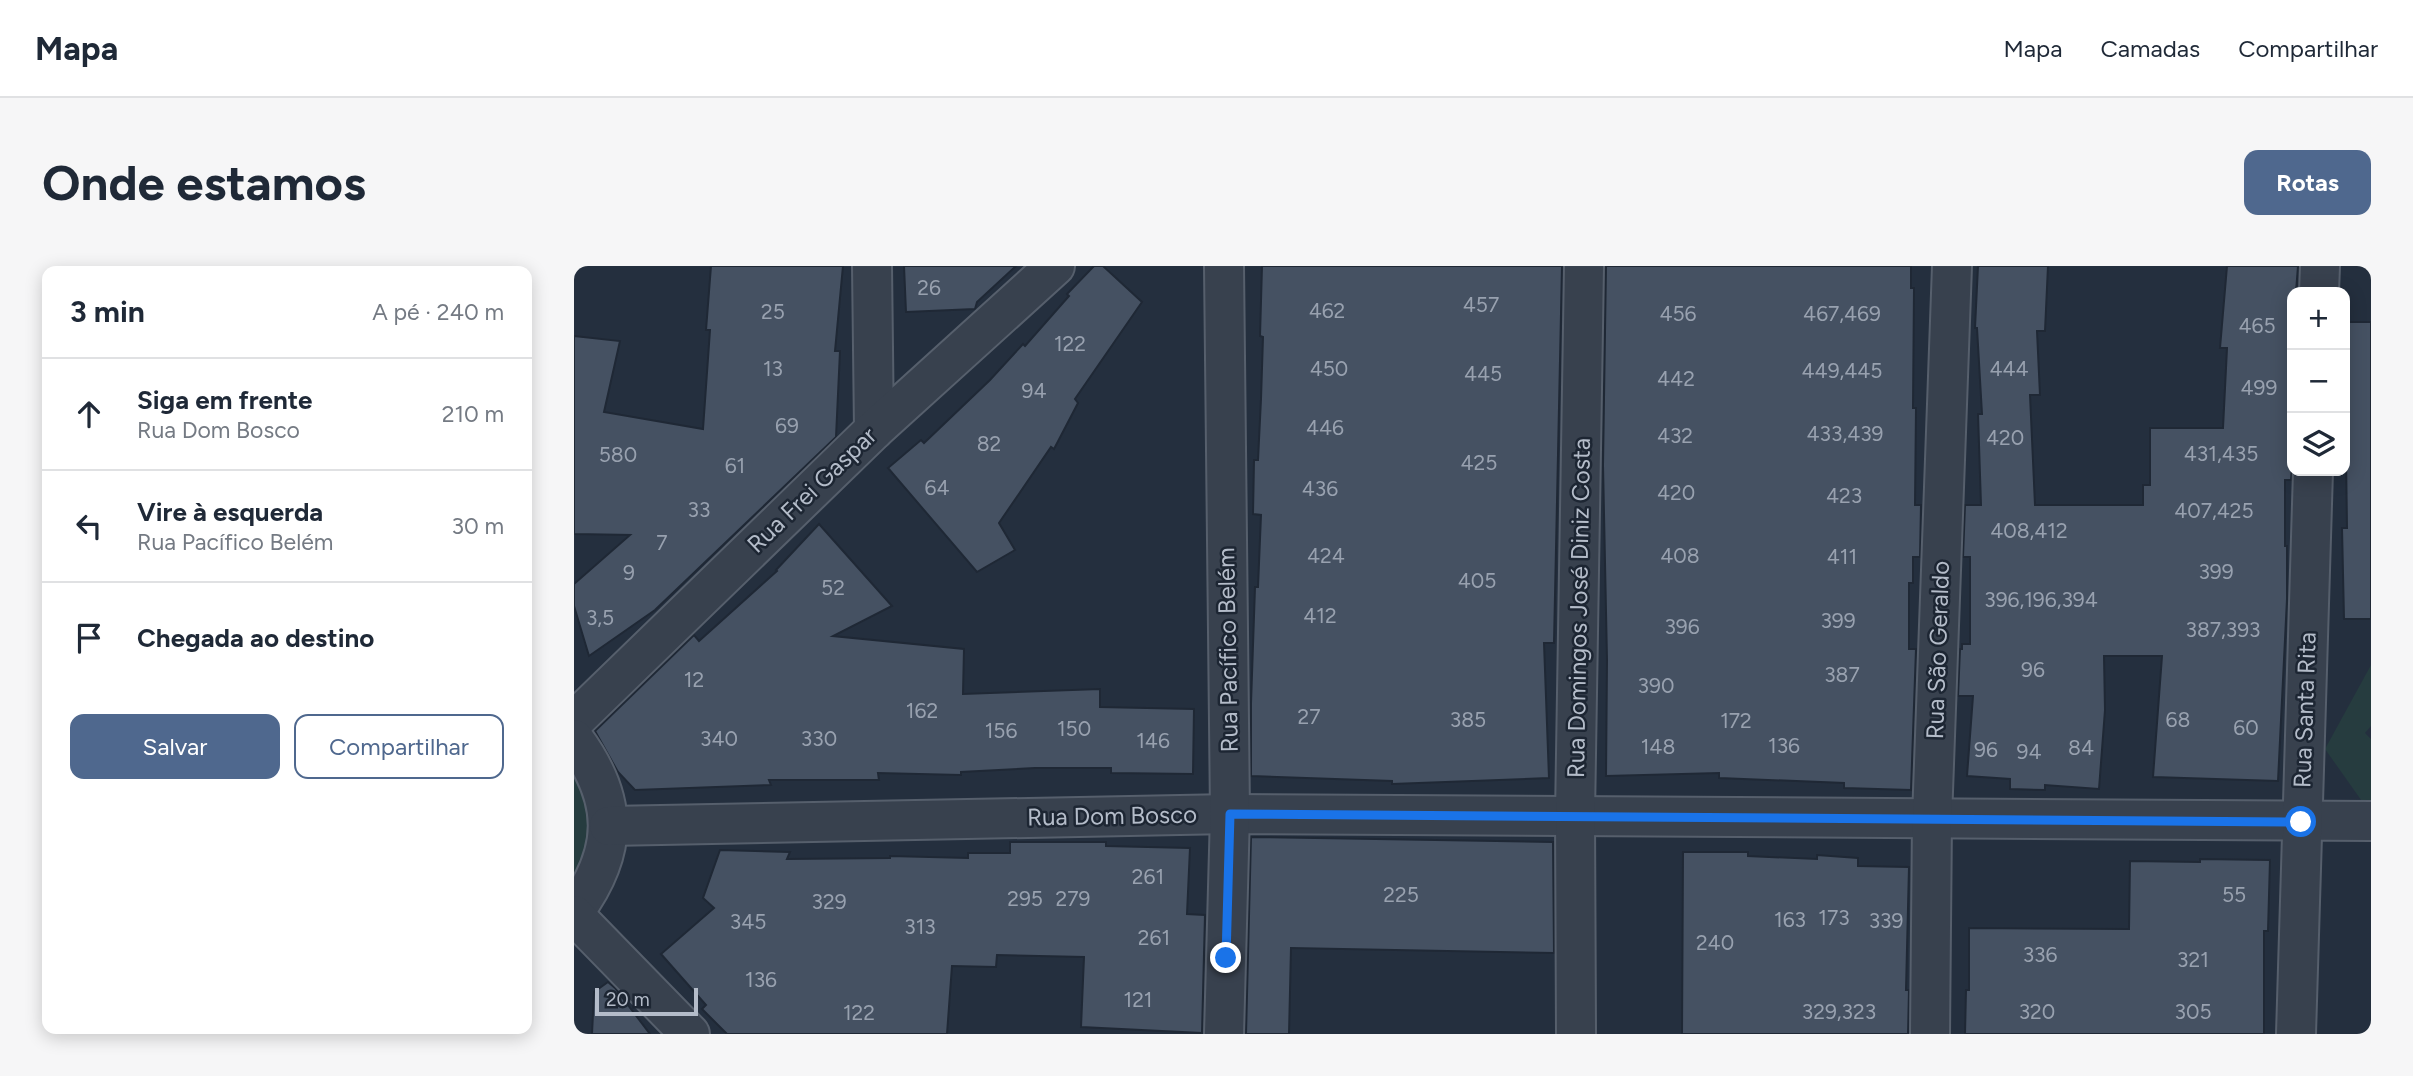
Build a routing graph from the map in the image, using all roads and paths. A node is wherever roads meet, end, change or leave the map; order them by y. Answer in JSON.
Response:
{"nodes":[{"id":1,"x":872,"y":266,"type":"edge"},
{"id":2,"x":1055,"y":266,"type":"edge"},
{"id":3,"x":1224,"y":266,"type":"edge"},
{"id":4,"x":1584,"y":266,"type":"edge"},
{"id":5,"x":1952,"y":266,"type":"edge"},
{"id":6,"x":2320,"y":266,"type":"edge"},
{"id":7,"x":2319,"y":287,"type":"edge"},
{"id":8,"x":874,"y":430,"type":"junction"},
{"id":9,"x":2313,"y":476,"type":"edge"},
{"id":10,"x":574,"y":721,"type":"edge"},
{"id":11,"x":574,"y":739,"type":"edge"},
{"id":12,"x":1230,"y":814,"type":"junction"},
{"id":13,"x":1575,"y":815,"type":"junction"},
{"id":14,"x":1932,"y":819,"type":"junction"},
{"id":15,"x":2371,"y":821,"type":"edge"},
{"id":16,"x":2301,"y":822,"type":"junction"},
{"id":17,"x":609,"y":826,"type":"junction"},
{"id":18,"x":574,"y":913,"type":"edge"},
{"id":19,"x":690,"y":1034,"type":"edge"},
{"id":20,"x":1223,"y":1034,"type":"edge"},
{"id":21,"x":1576,"y":1034,"type":"edge"},
{"id":22,"x":1930,"y":1034,"type":"edge"},
{"id":23,"x":2296,"y":1034,"type":"edge"}],
"edges":[{"from":1,"to":8,"type":"street"},
{"from":2,"to":8,"type":"street","name":"Rua Frei Gaspar"},
{"from":3,"to":12,"type":"street","name":"Rua Pacífico Belém"},
{"from":4,"to":13,"type":"street","name":"Rua Domingos José Diniz Costa"},
{"from":5,"to":14,"type":"street","name":"Rua São Geraldo"},
{"from":6,"to":7,"type":"street"},
{"from":8,"to":10,"type":"street","name":"Rua Frei Gaspar"},
{"from":9,"to":16,"type":"street","name":"Rua Santa Rita"},
{"from":11,"to":17,"type":"street"},
{"from":12,"to":13,"type":"street","name":"Rua Dom Bosco"},
{"from":12,"to":17,"type":"street","name":"Rua Dom Bosco"},
{"from":12,"to":20,"type":"street","name":"Rua Pacífico Belém"},
{"from":13,"to":14,"type":"street","name":"Rua Dom Bosco"},
{"from":13,"to":21,"type":"street","name":"Rua Domingos José Diniz Costa"},
{"from":14,"to":16,"type":"street","name":"Rua Dom Bosco"},
{"from":14,"to":22,"type":"street","name":"Rua São Geraldo"},
{"from":15,"to":16,"type":"street","name":"Rua Dom Bosco"},
{"from":16,"to":23,"type":"street","name":"Rua Santa Rita"},
{"from":17,"to":18,"type":"street"},
{"from":18,"to":19,"type":"street"}]}
